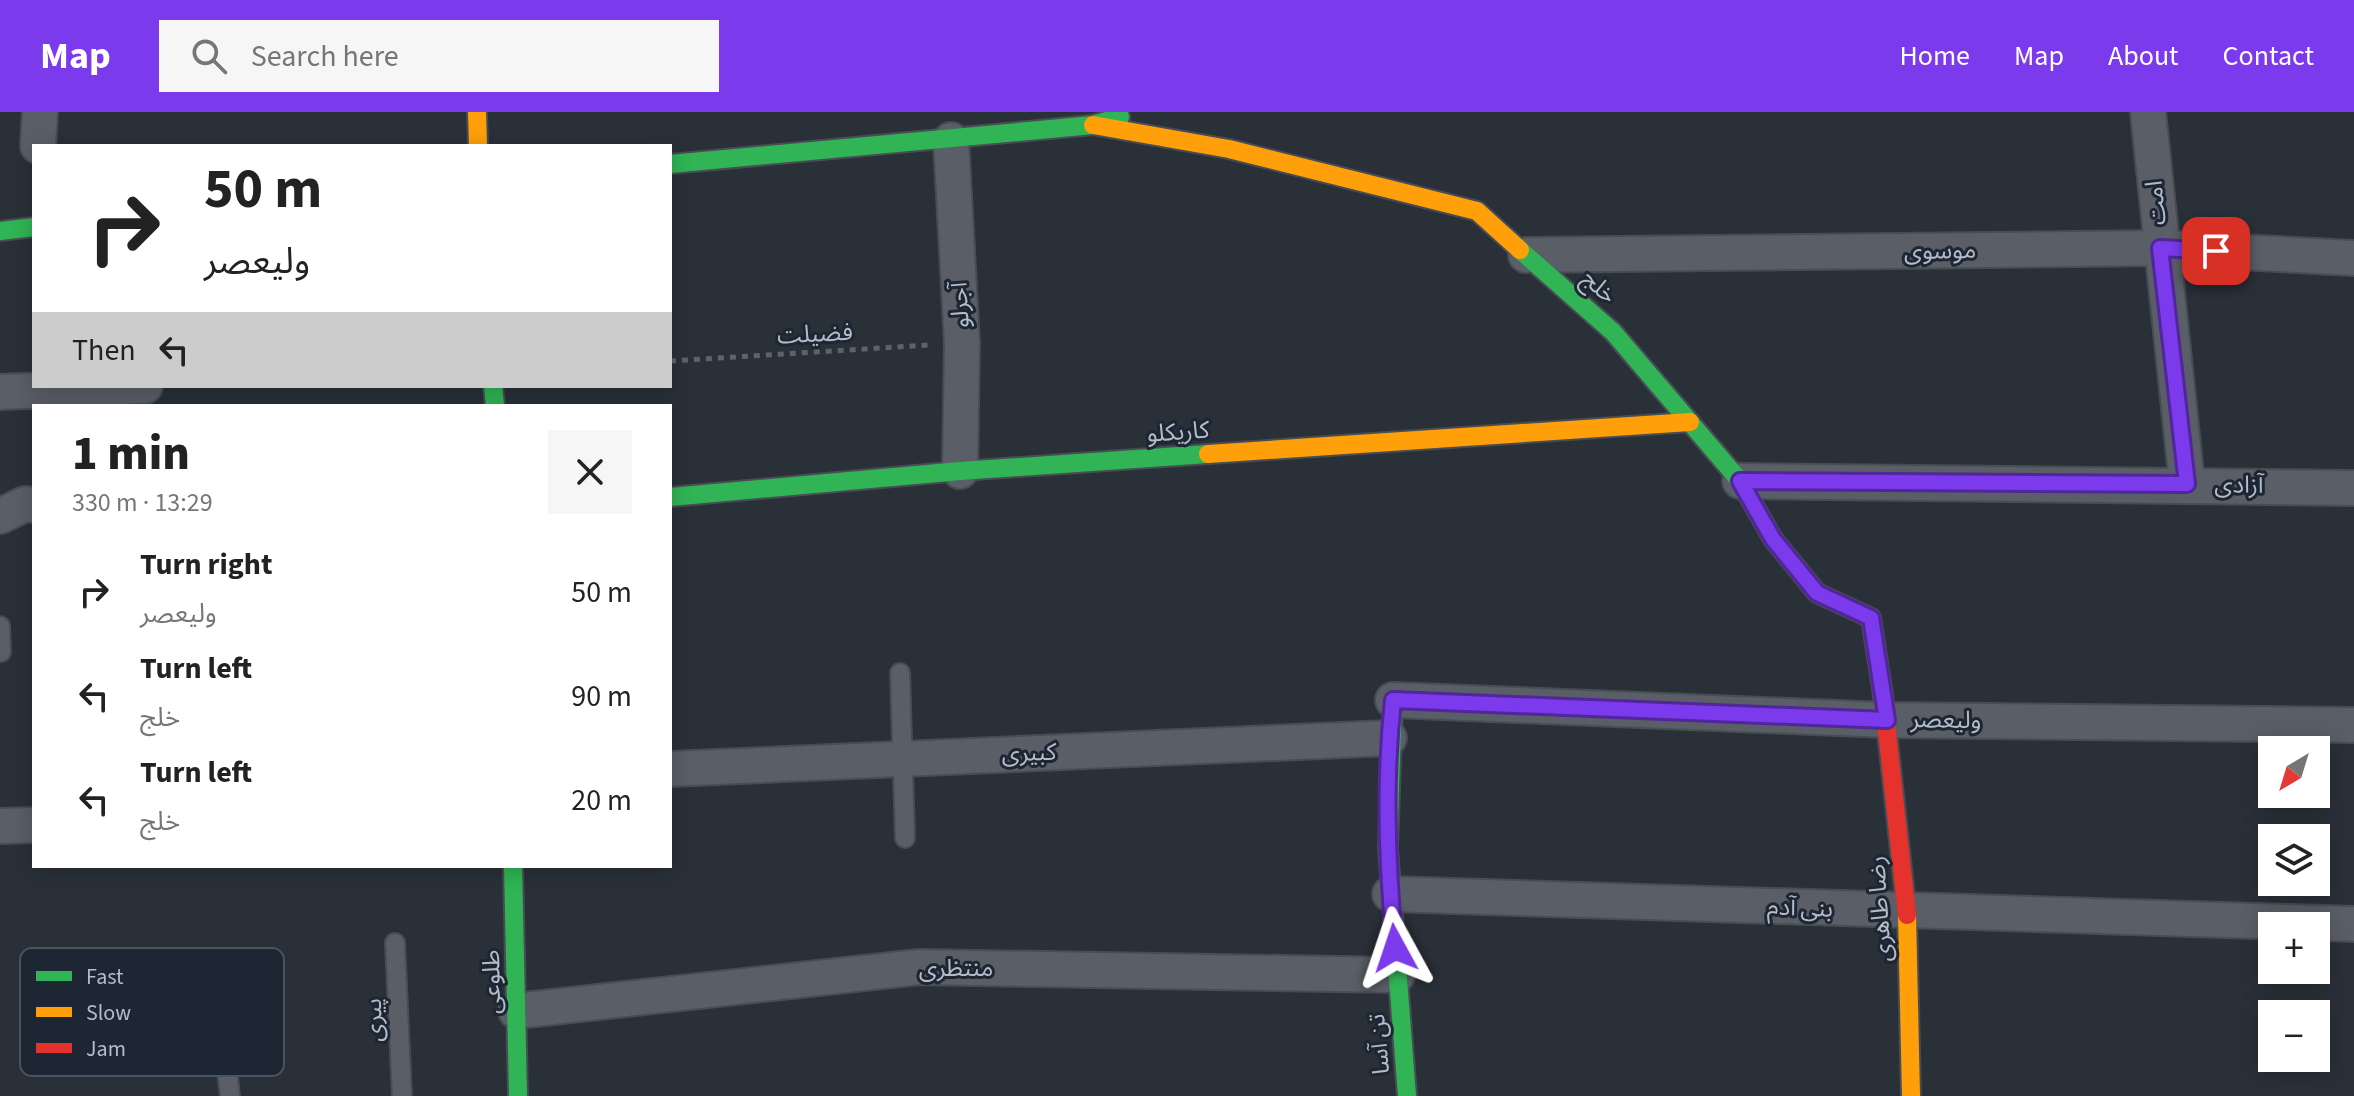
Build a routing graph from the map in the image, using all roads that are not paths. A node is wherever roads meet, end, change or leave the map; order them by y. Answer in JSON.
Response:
{"nodes":[{"id":1,"x":40,"y":112,"type":"edge"},
{"id":2,"x":477,"y":112,"type":"edge"},
{"id":3,"x":1134,"y":112,"type":"edge"},
{"id":4,"x":2148,"y":112,"type":"edge"},
{"id":5,"x":1093,"y":125,"type":"junction"},
{"id":6,"x":951,"y":140,"type":"junction"},
{"id":7,"x":38,"y":144,"type":"edge"},
{"id":8,"x":478,"y":144,"type":"edge"},
{"id":9,"x":672,"y":164,"type":"edge"},
{"id":10,"x":32,"y":227,"type":"edge"},
{"id":11,"x":0,"y":231,"type":"edge"},
{"id":12,"x":2160,"y":248,"type":"junction"},
{"id":13,"x":1526,"y":255,"type":"junction"},
{"id":14,"x":2354,"y":258,"type":"edge"},
{"id":15,"x":97,"y":388,"type":"edge"},
{"id":16,"x":0,"y":392,"type":"edge"},
{"id":17,"x":1690,"y":422,"type":"junction"},
{"id":18,"x":960,"y":471,"type":"junction"},
{"id":19,"x":1740,"y":481,"type":"junction"},
{"id":20,"x":2187,"y":484,"type":"junction"},
{"id":21,"x":2354,"y":488,"type":"edge"},
{"id":22,"x":672,"y":497,"type":"edge"},
{"id":23,"x":32,"y":505,"type":"edge"},
{"id":24,"x":0,"y":516,"type":"edge"},
{"id":25,"x":0,"y":626,"type":"edge"},
{"id":26,"x":1,"y":652,"type":"edge"},
{"id":27,"x":900,"y":673,"type":"dead end"},
{"id":28,"x":1393,"y":700,"type":"joint"},
{"id":29,"x":1887,"y":720,"type":"junction"},
{"id":30,"x":2354,"y":725,"type":"edge"},
{"id":31,"x":1389,"y":738,"type":"junction"},
{"id":32,"x":904,"y":759,"type":"junction"},
{"id":33,"x":672,"y":769,"type":"edge"},
{"id":34,"x":32,"y":825,"type":"edge"},
{"id":35,"x":0,"y":826,"type":"edge"},
{"id":36,"x":905,"y":838,"type":"dead end"},
{"id":37,"x":513,"y":868,"type":"edge"},
{"id":38,"x":1390,"y":894,"type":"junction"},
{"id":39,"x":1907,"y":912,"type":"junction"},
{"id":40,"x":2354,"y":924,"type":"edge"},
{"id":41,"x":395,"y":943,"type":"dead end"},
{"id":42,"x":1397,"y":975,"type":"junction"},
{"id":43,"x":516,"y":1011,"type":"junction"},
{"id":44,"x":228,"y":1076,"type":"edge"},
{"id":45,"x":230,"y":1096,"type":"edge"},
{"id":46,"x":402,"y":1096,"type":"edge"},
{"id":47,"x":518,"y":1096,"type":"edge"},
{"id":48,"x":1407,"y":1096,"type":"edge"},
{"id":49,"x":1911,"y":1096,"type":"edge"}],
"edges":[{"from":1,"to":7,"type":"street"},
{"from":2,"to":8,"type":"street"},
{"from":3,"to":5,"type":"street"},
{"from":4,"to":12,"type":"street","name":"امت"},
{"from":5,"to":6,"type":"street"},
{"from":5,"to":13,"type":"street","name":"خلج"},
{"from":6,"to":9,"type":"street"},
{"from":6,"to":18,"type":"street","name":"آجرلو"},
{"from":10,"to":11,"type":"street"},
{"from":12,"to":13,"type":"street","name":"موسوی"},
{"from":12,"to":14,"type":"street","name":"موسوی"},
{"from":12,"to":20,"type":"street","name":"امت"},
{"from":13,"to":17,"type":"street","name":"خلج"},
{"from":15,"to":16,"type":"street"},
{"from":17,"to":18,"type":"street","name":"کاریکلو"},
{"from":17,"to":19,"type":"street","name":"خلج"},
{"from":18,"to":22,"type":"street","name":"کاریکلو"},
{"from":19,"to":20,"type":"street","name":"آزادی"},
{"from":19,"to":29,"type":"street","name":"خلج"},
{"from":20,"to":21,"type":"street","name":"آزادی"},
{"from":23,"to":24,"type":"street"},
{"from":25,"to":26,"type":"lane"},
{"from":27,"to":32,"type":"lane"},
{"from":28,"to":29,"type":"street","name":"ولیعصر"},
{"from":28,"to":31,"type":"street","name":"تن آسا"},
{"from":29,"to":30,"type":"street","name":"ولیعصر"},
{"from":29,"to":39,"type":"street","name":"رضا طاهری"},
{"from":31,"to":32,"type":"street","name":"کبیری"},
{"from":31,"to":38,"type":"street","name":"تن آسا"},
{"from":32,"to":33,"type":"street","name":"کبیری"},
{"from":32,"to":36,"type":"lane"},
{"from":34,"to":35,"type":"street"},
{"from":37,"to":43,"type":"street","name":"طلوعی"},
{"from":38,"to":39,"type":"street","name":"بنی آدم"},
{"from":38,"to":42,"type":"street","name":"تن آسا"},
{"from":39,"to":40,"type":"street","name":"بنی آدم"},
{"from":39,"to":49,"type":"street","name":"رضا طاهری"},
{"from":41,"to":46,"type":"lane","name":"پیری"},
{"from":42,"to":43,"type":"street","name":"منتظری"},
{"from":42,"to":48,"type":"street","name":"تن آسا"},
{"from":43,"to":47,"type":"street","name":"طلوعی"},
{"from":44,"to":45,"type":"lane"}]}
